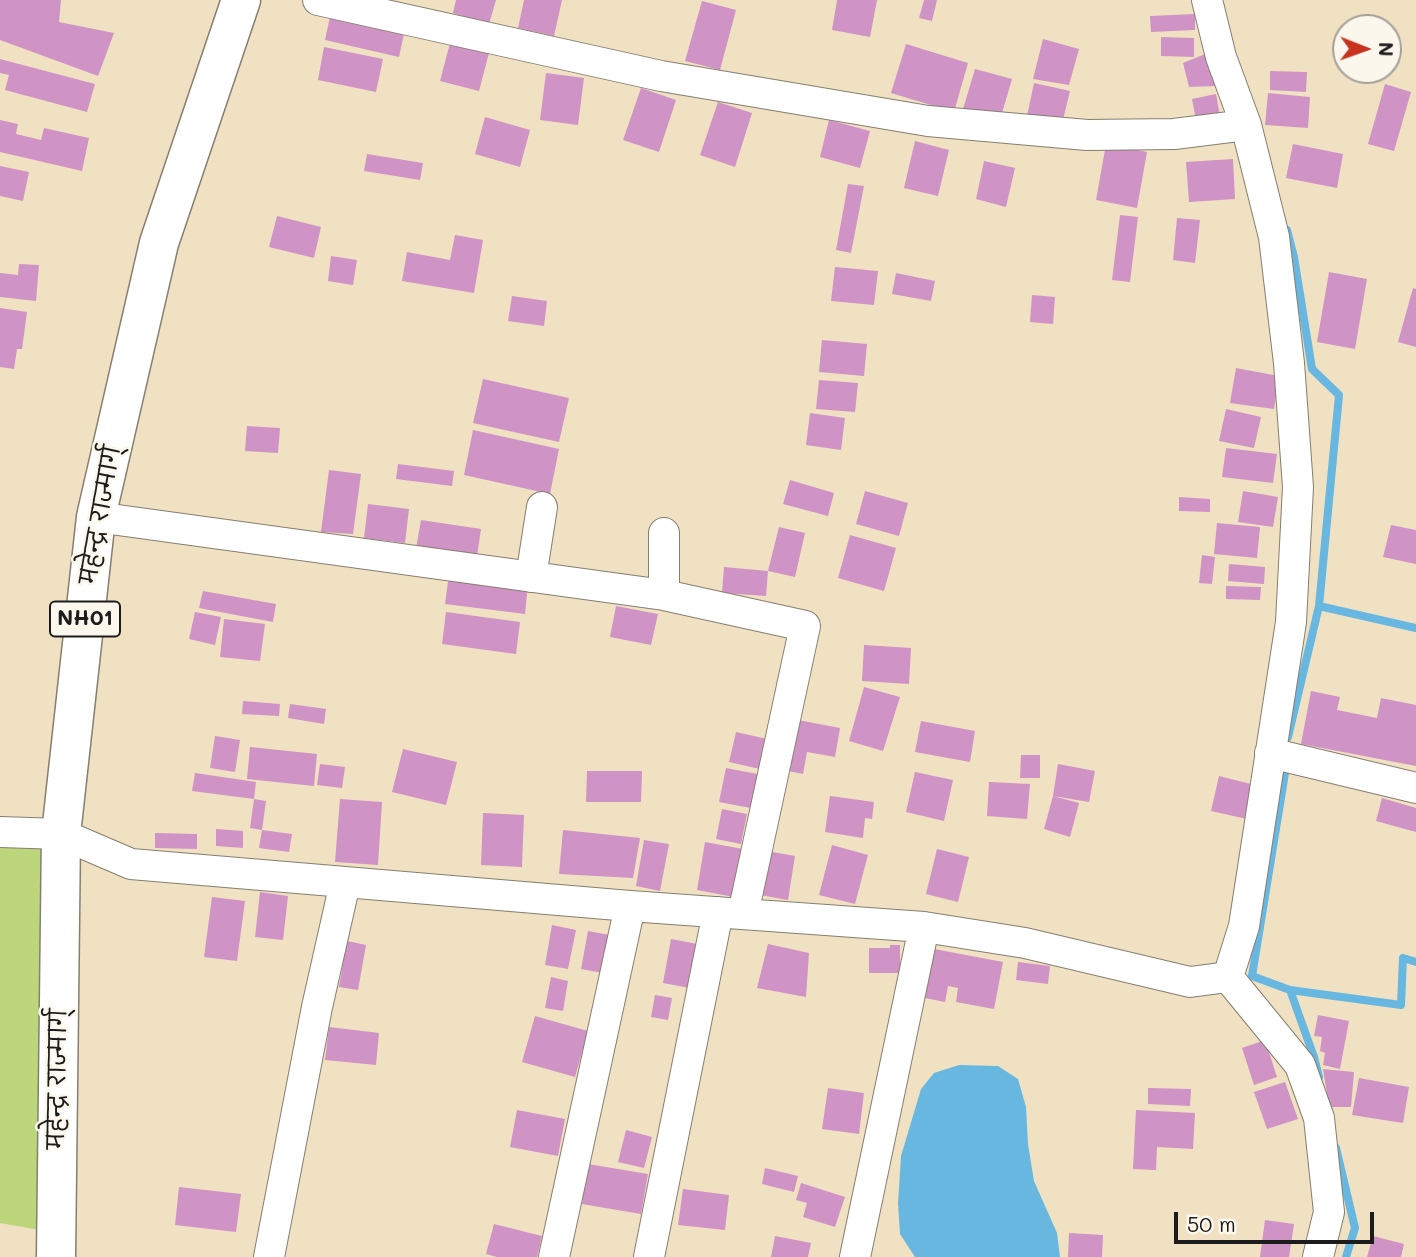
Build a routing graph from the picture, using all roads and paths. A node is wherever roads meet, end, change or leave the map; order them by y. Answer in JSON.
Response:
{"nodes":[{"id":1,"x":241,"y":0,"type":"edge"},
{"id":2,"x":318,"y":0,"type":"edge"},
{"id":3,"x":1207,"y":0,"type":"edge"},
{"id":4,"x":1246,"y":125,"type":"junction"},
{"id":5,"x":542,"y":507,"type":"dead end"},
{"id":6,"x":96,"y":517,"type":"junction"},
{"id":7,"x":664,"y":533,"type":"dead end"},
{"id":8,"x":531,"y":577,"type":"junction"},
{"id":9,"x":664,"y":595,"type":"junction"},
{"id":10,"x":1270,"y":753,"type":"junction"},
{"id":11,"x":1416,"y":788,"type":"edge"},
{"id":12,"x":0,"y":832,"type":"edge"},
{"id":13,"x":61,"y":834,"type":"junction"},
{"id":14,"x":345,"y":883,"type":"junction"},
{"id":15,"x":630,"y":906,"type":"junction"},
{"id":16,"x":730,"y":913,"type":"junction"},
{"id":17,"x":924,"y":927,"type":"junction"},
{"id":18,"x":1228,"y":977,"type":"junction"},
{"id":19,"x":56,"y":1257,"type":"edge"},
{"id":20,"x":269,"y":1257,"type":"edge"},
{"id":21,"x":554,"y":1257,"type":"edge"},
{"id":22,"x":649,"y":1257,"type":"edge"},
{"id":23,"x":855,"y":1257,"type":"edge"},
{"id":24,"x":1318,"y":1257,"type":"edge"}],
"edges":[{"from":1,"to":6,"type":"highway","name":"महेन्द्र राज्मार्ग्","number":"NH01"},
{"from":2,"to":4,"type":"street"},
{"from":3,"to":4,"type":"street"},
{"from":4,"to":10,"type":"street"},
{"from":5,"to":8,"type":"street"},
{"from":6,"to":8,"type":"street"},
{"from":6,"to":13,"type":"highway","name":"महेन्द्र राज्मार्ग्","number":"NH01"},
{"from":7,"to":9,"type":"street"},
{"from":8,"to":9,"type":"street"},
{"from":9,"to":16,"type":"street"},
{"from":10,"to":11,"type":"street"},
{"from":10,"to":18,"type":"street"},
{"from":12,"to":13,"type":"street"},
{"from":13,"to":14,"type":"street"},
{"from":13,"to":19,"type":"highway","name":"महेन्द्र राज्मार्ग्","number":"NH01"},
{"from":14,"to":15,"type":"street"},
{"from":14,"to":20,"type":"street"},
{"from":15,"to":16,"type":"street"},
{"from":15,"to":21,"type":"street"},
{"from":16,"to":17,"type":"street"},
{"from":16,"to":22,"type":"street"},
{"from":17,"to":18,"type":"street"},
{"from":17,"to":23,"type":"street"},
{"from":18,"to":24,"type":"street"}]}
